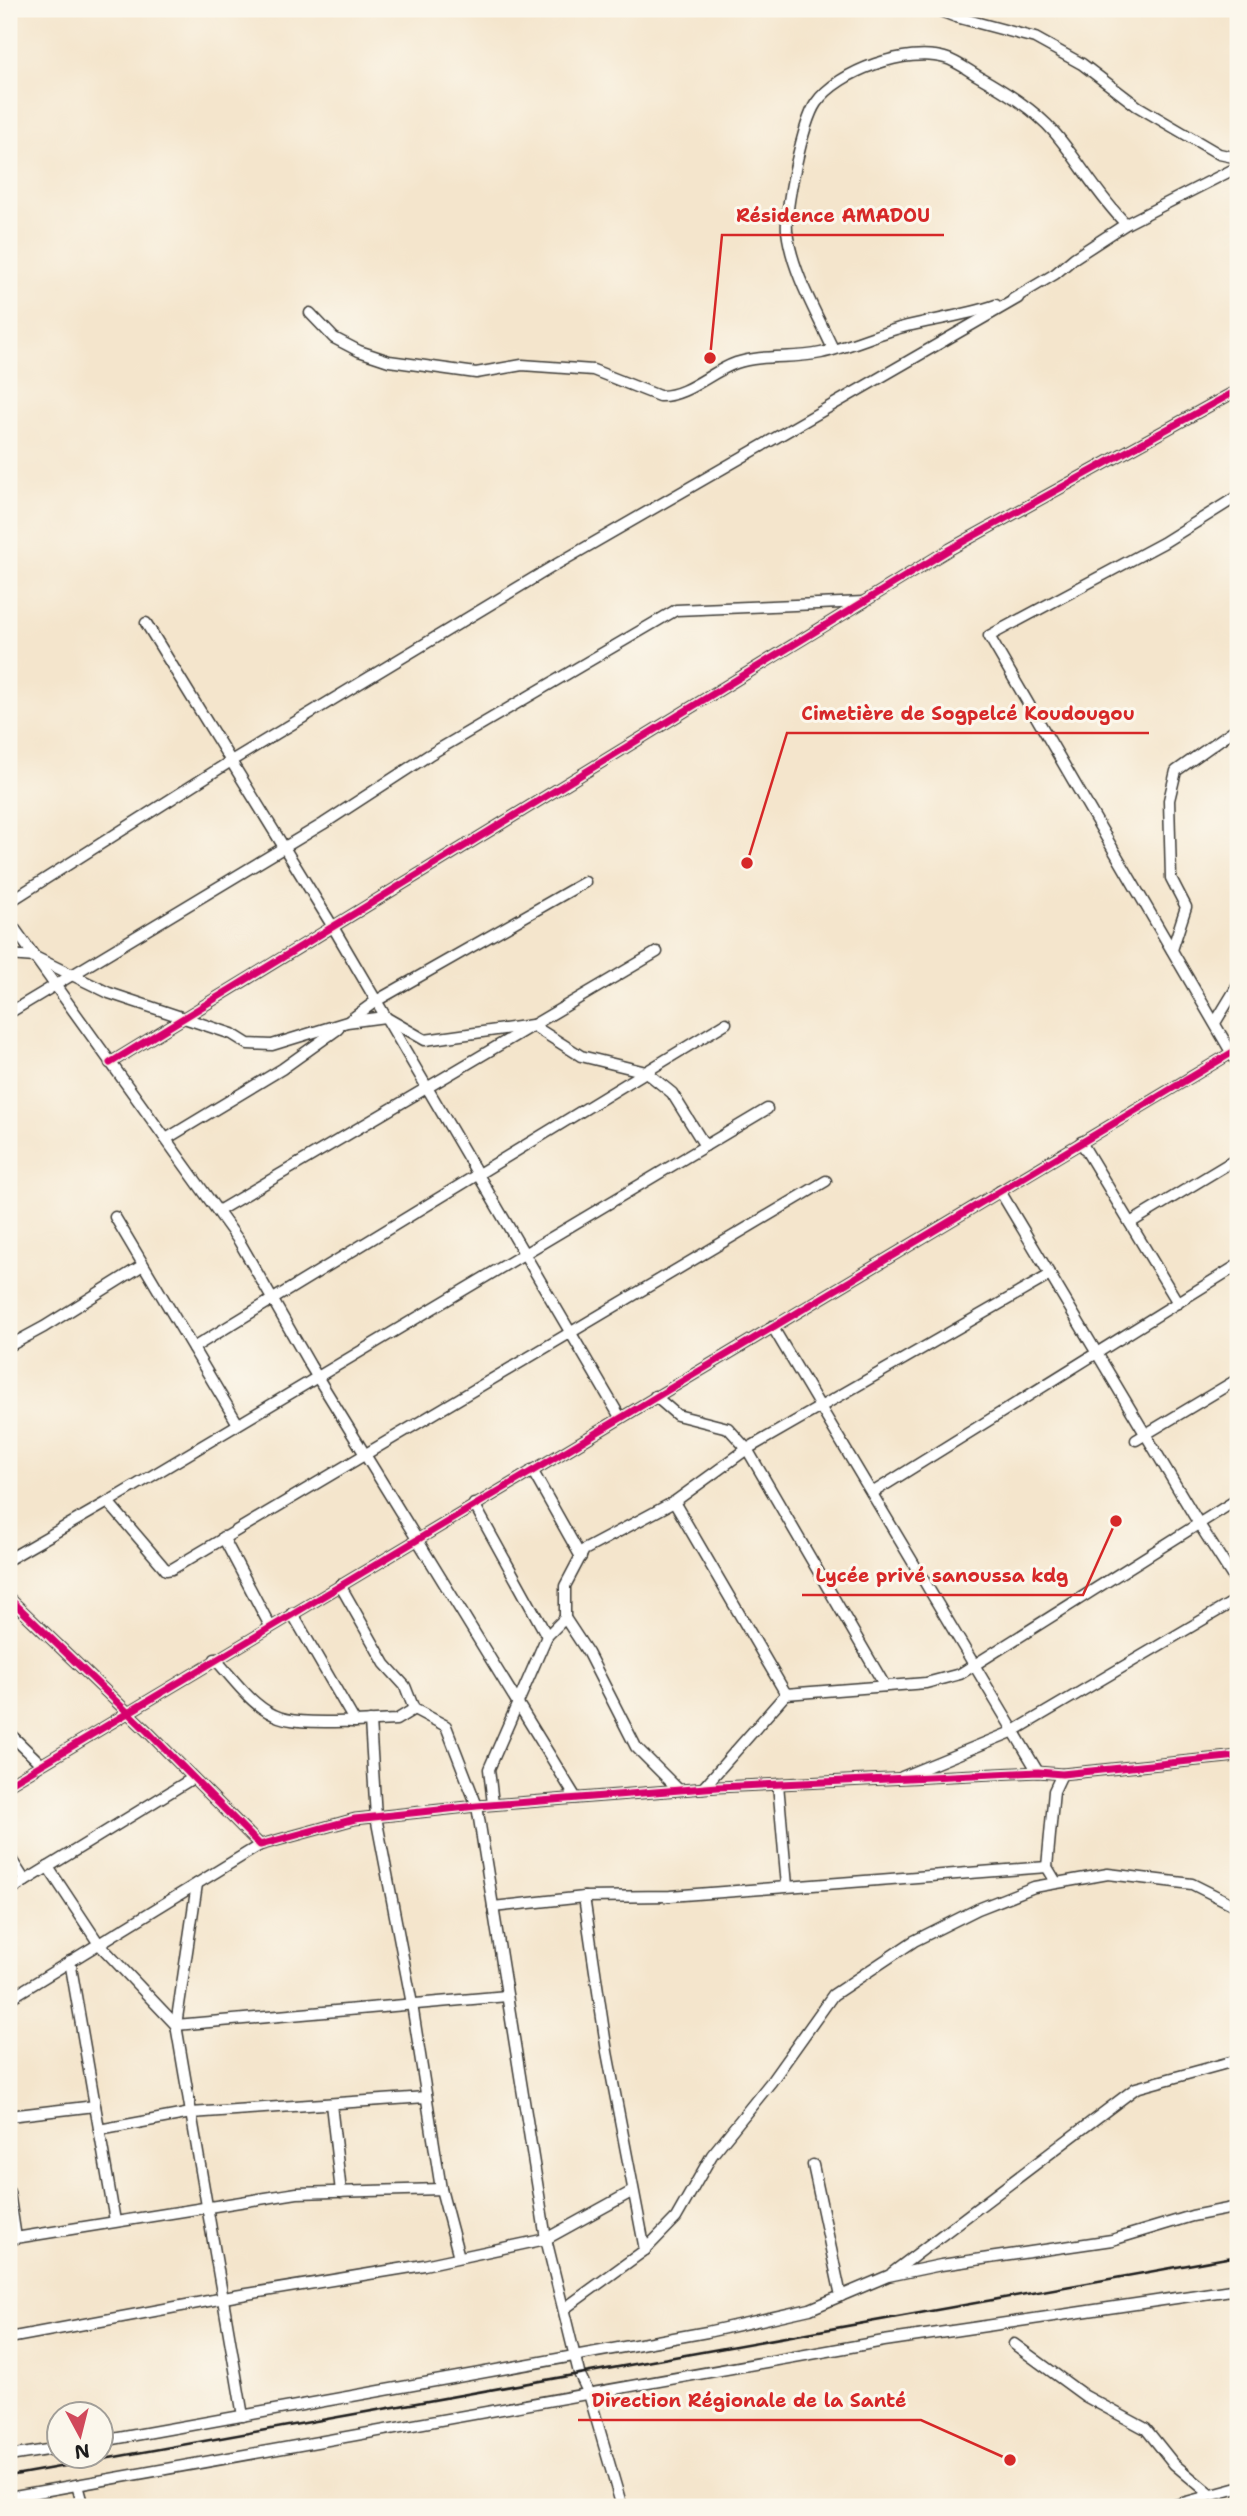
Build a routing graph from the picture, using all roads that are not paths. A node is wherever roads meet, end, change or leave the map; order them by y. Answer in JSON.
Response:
{"nodes":[{"id":1,"x":935,"y":9,"type":"edge"},
{"id":2,"x":1238,"y":158,"type":"edge"},
{"id":3,"x":1238,"y":167,"type":"edge"},
{"id":4,"x":1126,"y":223,"type":"junction"},
{"id":5,"x":1018,"y":298,"type":"junction"},
{"id":6,"x":310,"y":313,"type":"dead end"},
{"id":7,"x":833,"y":349,"type":"junction"},
{"id":8,"x":1238,"y":390,"type":"edge"},
{"id":9,"x":1238,"y":496,"type":"edge"},
{"id":10,"x":864,"y":602,"type":"junction"},
{"id":11,"x":146,"y":623,"type":"dead end"},
{"id":12,"x":1238,"y":727,"type":"edge"},
{"id":13,"x":231,"y":761,"type":"junction"},
{"id":14,"x":284,"y":847,"type":"junction"},
{"id":15,"x":585,"y":882,"type":"dead end"},
{"id":16,"x":9,"y":902,"type":"edge"},
{"id":17,"x":9,"y":921,"type":"edge"},
{"id":18,"x":333,"y":927,"type":"junction"},
{"id":19,"x":1172,"y":950,"type":"junction"},
{"id":20,"x":657,"y":953,"type":"dead end"},
{"id":21,"x":9,"y":955,"type":"edge"},
{"id":22,"x":35,"y":957,"type":"junction"},
{"id":23,"x":70,"y":976,"type":"junction"},
{"id":24,"x":55,"y":985,"type":"junction"},
{"id":25,"x":1238,"y":985,"type":"edge"},
{"id":26,"x":376,"y":1001,"type":"junction"},
{"id":27,"x":9,"y":1013,"type":"edge"},
{"id":28,"x":385,"y":1017,"type":"junction"},
{"id":29,"x":184,"y":1018,"type":"junction"},
{"id":30,"x":347,"y":1022,"type":"junction"},
{"id":31,"x":726,"y":1023,"type":"dead end"},
{"id":32,"x":1215,"y":1023,"type":"junction"},
{"id":33,"x":532,"y":1025,"type":"junction"},
{"id":34,"x":1235,"y":1050,"type":"edge"},
{"id":35,"x":110,"y":1063,"type":"junction"},
{"id":36,"x":1238,"y":1064,"type":"edge"},
{"id":37,"x":646,"y":1072,"type":"junction"},
{"id":38,"x":427,"y":1087,"type":"junction"},
{"id":39,"x":767,"y":1109,"type":"dead end"},
{"id":40,"x":166,"y":1139,"type":"junction"},
{"id":41,"x":1081,"y":1142,"type":"junction"},
{"id":42,"x":705,"y":1146,"type":"junction"},
{"id":43,"x":1238,"y":1158,"type":"edge"},
{"id":44,"x":479,"y":1175,"type":"junction"},
{"id":45,"x":826,"y":1181,"type":"dead end"},
{"id":46,"x":1000,"y":1191,"type":"junction"},
{"id":47,"x":218,"y":1211,"type":"junction"},
{"id":48,"x":115,"y":1217,"type":"dead end"},
{"id":49,"x":1130,"y":1223,"type":"junction"},
{"id":50,"x":525,"y":1253,"type":"junction"},
{"id":51,"x":144,"y":1265,"type":"junction"},
{"id":52,"x":1238,"y":1265,"type":"edge"},
{"id":53,"x":1050,"y":1275,"type":"junction"},
{"id":54,"x":273,"y":1300,"type":"junction"},
{"id":55,"x":1178,"y":1303,"type":"junction"},
{"id":56,"x":772,"y":1326,"type":"junction"},
{"id":57,"x":571,"y":1333,"type":"junction"},
{"id":58,"x":9,"y":1346,"type":"edge"},
{"id":59,"x":193,"y":1348,"type":"junction"},
{"id":60,"x":1098,"y":1354,"type":"junction"},
{"id":61,"x":317,"y":1377,"type":"junction"},
{"id":62,"x":1238,"y":1379,"type":"edge"},
{"id":63,"x":655,"y":1396,"type":"junction"},
{"id":64,"x":821,"y":1408,"type":"junction"},
{"id":65,"x":620,"y":1417,"type":"junction"},
{"id":66,"x":238,"y":1424,"type":"junction"},
{"id":67,"x":1146,"y":1434,"type":"junction"},
{"id":68,"x":1136,"y":1440,"type":"dead end"},
{"id":69,"x":747,"y":1449,"type":"junction"},
{"id":70,"x":366,"y":1454,"type":"junction"},
{"id":71,"x":532,"y":1470,"type":"junction"},
{"id":72,"x":872,"y":1493,"type":"junction"},
{"id":73,"x":1238,"y":1499,"type":"edge"},
{"id":74,"x":107,"y":1502,"type":"junction"},
{"id":75,"x":674,"y":1502,"type":"junction"},
{"id":76,"x":474,"y":1504,"type":"junction"},
{"id":77,"x":1199,"y":1524,"type":"junction"},
{"id":78,"x":223,"y":1537,"type":"junction"},
{"id":79,"x":418,"y":1538,"type":"junction"},
{"id":80,"x":581,"y":1557,"type":"junction"},
{"id":81,"x":9,"y":1559,"type":"edge"},
{"id":82,"x":340,"y":1585,"type":"junction"},
{"id":83,"x":1238,"y":1585,"type":"edge"},
{"id":84,"x":9,"y":1598,"type":"edge"},
{"id":85,"x":1238,"y":1599,"type":"edge"},
{"id":86,"x":292,"y":1613,"type":"junction"},
{"id":87,"x":565,"y":1618,"type":"junction"},
{"id":88,"x":271,"y":1626,"type":"junction"},
{"id":89,"x":547,"y":1636,"type":"junction"},
{"id":90,"x":215,"y":1659,"type":"junction"},
{"id":91,"x":974,"y":1665,"type":"junction"},
{"id":92,"x":885,"y":1686,"type":"junction"},
{"id":93,"x":786,"y":1694,"type":"junction"},
{"id":94,"x":518,"y":1703,"type":"junction"},
{"id":95,"x":414,"y":1709,"type":"junction"},
{"id":96,"x":127,"y":1712,"type":"junction"},
{"id":97,"x":370,"y":1721,"type":"junction"},
{"id":98,"x":355,"y":1722,"type":"junction"},
{"id":99,"x":1014,"y":1731,"type":"junction"},
{"id":100,"x":9,"y":1734,"type":"edge"},
{"id":101,"x":1238,"y":1756,"type":"edge"},
{"id":102,"x":41,"y":1764,"type":"junction"},
{"id":103,"x":1038,"y":1772,"type":"junction"},
{"id":104,"x":1062,"y":1774,"type":"junction"},
{"id":105,"x":193,"y":1778,"type":"junction"},
{"id":106,"x":895,"y":1780,"type":"junction"},
{"id":107,"x":9,"y":1784,"type":"edge"},
{"id":108,"x":778,"y":1784,"type":"junction"},
{"id":109,"x":703,"y":1788,"type":"junction"},
{"id":110,"x":680,"y":1790,"type":"junction"},
{"id":111,"x":576,"y":1798,"type":"junction"},
{"id":112,"x":493,"y":1804,"type":"junction"},
{"id":113,"x":477,"y":1806,"type":"junction"},
{"id":114,"x":376,"y":1817,"type":"junction"},
{"id":115,"x":260,"y":1845,"type":"junction"},
{"id":116,"x":9,"y":1856,"type":"edge"},
{"id":117,"x":48,"y":1867,"type":"junction"},
{"id":118,"x":1047,"y":1867,"type":"junction"},
{"id":119,"x":25,"y":1881,"type":"junction"},
{"id":120,"x":1056,"y":1882,"type":"junction"},
{"id":121,"x":197,"y":1884,"type":"junction"},
{"id":122,"x":787,"y":1886,"type":"junction"},
{"id":123,"x":9,"y":1891,"type":"edge"},
{"id":124,"x":584,"y":1898,"type":"junction"},
{"id":125,"x":493,"y":1907,"type":"junction"},
{"id":126,"x":1238,"y":1907,"type":"edge"},
{"id":127,"x":99,"y":1944,"type":"junction"},
{"id":128,"x":70,"y":1961,"type":"junction"},
{"id":129,"x":507,"y":1996,"type":"junction"},
{"id":130,"x":9,"y":1999,"type":"edge"},
{"id":131,"x":412,"y":2004,"type":"junction"},
{"id":132,"x":176,"y":2025,"type":"junction"},
{"id":133,"x":1238,"y":2060,"type":"edge"},
{"id":134,"x":426,"y":2097,"type":"junction"},
{"id":135,"x":331,"y":2104,"type":"junction"},
{"id":136,"x":95,"y":2106,"type":"junction"},
{"id":137,"x":191,"y":2113,"type":"junction"},
{"id":138,"x":9,"y":2116,"type":"edge"},
{"id":139,"x":99,"y":2130,"type":"junction"},
{"id":140,"x":813,"y":2165,"type":"dead end"},
{"id":141,"x":441,"y":2189,"type":"junction"},
{"id":142,"x":633,"y":2191,"type":"junction"},
{"id":143,"x":9,"y":2192,"type":"edge"},
{"id":144,"x":341,"y":2192,"type":"junction"},
{"id":145,"x":207,"y":2206,"type":"junction"},
{"id":146,"x":1238,"y":2207,"type":"edge"},
{"id":147,"x":115,"y":2221,"type":"junction"},
{"id":148,"x":13,"y":2239,"type":"edge"},
{"id":149,"x":546,"y":2239,"type":"junction"},
{"id":150,"x":646,"y":2250,"type":"junction"},
{"id":151,"x":460,"y":2257,"type":"junction"},
{"id":152,"x":888,"y":2276,"type":"junction"},
{"id":153,"x":1238,"y":2289,"type":"edge"},
{"id":154,"x":841,"y":2296,"type":"junction"},
{"id":155,"x":224,"y":2297,"type":"junction"},
{"id":156,"x":564,"y":2309,"type":"junction"},
{"id":157,"x":9,"y":2338,"type":"edge"},
{"id":158,"x":1014,"y":2344,"type":"dead end"},
{"id":159,"x":575,"y":2356,"type":"junction"},
{"id":160,"x":589,"y":2395,"type":"junction"},
{"id":161,"x":243,"y":2416,"type":"junction"},
{"id":162,"x":116,"y":2439,"type":"edge"},
{"id":163,"x":46,"y":2450,"type":"edge"},
{"id":164,"x":9,"y":2456,"type":"edge"},
{"id":165,"x":77,"y":2485,"type":"junction"},
{"id":166,"x":1238,"y":2488,"type":"edge"},
{"id":167,"x":1211,"y":2496,"type":"junction"},
{"id":168,"x":9,"y":2497,"type":"edge"},
{"id":169,"x":83,"y":2507,"type":"edge"},
{"id":170,"x":622,"y":2507,"type":"edge"},
{"id":171,"x":1168,"y":2507,"type":"edge"}],
"edges":[{"from":1,"to":2,"type":"street"},
{"from":3,"to":4,"type":"street"},
{"from":4,"to":5,"type":"street"},
{"from":4,"to":7,"type":"street"},
{"from":5,"to":7,"type":"street"},
{"from":5,"to":13,"type":"street"},
{"from":6,"to":7,"type":"street"},
{"from":8,"to":10,"type":"street"},
{"from":9,"to":19,"type":"street"},
{"from":10,"to":14,"type":"street"},
{"from":10,"to":18,"type":"street"},
{"from":11,"to":13,"type":"street"},
{"from":12,"to":19,"type":"street"},
{"from":13,"to":14,"type":"street"},
{"from":13,"to":16,"type":"street"},
{"from":14,"to":18,"type":"street"},
{"from":14,"to":23,"type":"street"},
{"from":15,"to":26,"type":"street"},
{"from":17,"to":22,"type":"street"},
{"from":18,"to":26,"type":"street"},
{"from":18,"to":29,"type":"street"},
{"from":19,"to":32,"type":"street"},
{"from":20,"to":33,"type":"street"},
{"from":21,"to":22,"type":"street"},
{"from":22,"to":23,"type":"street"},
{"from":22,"to":24,"type":"street"},
{"from":23,"to":24,"type":"street"},
{"from":23,"to":29,"type":"street"},
{"from":24,"to":27,"type":"street"},
{"from":24,"to":35,"type":"street"},
{"from":25,"to":32,"type":"street"},
{"from":26,"to":28,"type":"street"},
{"from":26,"to":30,"type":"street"},
{"from":28,"to":30,"type":"street"},
{"from":28,"to":33,"type":"street"},
{"from":28,"to":38,"type":"street"},
{"from":29,"to":30,"type":"street"},
{"from":29,"to":35,"type":"street"},
{"from":30,"to":40,"type":"street"},
{"from":31,"to":37,"type":"street"},
{"from":32,"to":34,"type":"street"},
{"from":33,"to":37,"type":"street"},
{"from":33,"to":38,"type":"street"},
{"from":34,"to":36,"type":"street"},
{"from":34,"to":41,"type":"street"},
{"from":35,"to":40,"type":"street"},
{"from":37,"to":42,"type":"street"},
{"from":37,"to":44,"type":"street"},
{"from":38,"to":44,"type":"street"},
{"from":38,"to":47,"type":"street"},
{"from":39,"to":42,"type":"street"},
{"from":40,"to":47,"type":"street"},
{"from":41,"to":46,"type":"street"},
{"from":41,"to":49,"type":"street"},
{"from":42,"to":50,"type":"street"},
{"from":43,"to":49,"type":"street"},
{"from":44,"to":50,"type":"street"},
{"from":44,"to":54,"type":"street"},
{"from":45,"to":57,"type":"street"},
{"from":46,"to":53,"type":"street"},
{"from":46,"to":56,"type":"street"},
{"from":47,"to":54,"type":"street"},
{"from":48,"to":51,"type":"street"},
{"from":49,"to":55,"type":"street"},
{"from":50,"to":57,"type":"street"},
{"from":50,"to":61,"type":"street"},
{"from":51,"to":58,"type":"street"},
{"from":51,"to":59,"type":"street"},
{"from":52,"to":55,"type":"street"},
{"from":53,"to":60,"type":"street"},
{"from":53,"to":64,"type":"street"},
{"from":54,"to":59,"type":"street"},
{"from":54,"to":61,"type":"street"},
{"from":55,"to":60,"type":"street"},
{"from":56,"to":63,"type":"street"},
{"from":56,"to":64,"type":"street"},
{"from":57,"to":65,"type":"street"},
{"from":57,"to":70,"type":"street"},
{"from":59,"to":66,"type":"street"},
{"from":60,"to":67,"type":"street"},
{"from":60,"to":72,"type":"street"},
{"from":61,"to":66,"type":"street"},
{"from":61,"to":70,"type":"street"},
{"from":62,"to":67,"type":"street"},
{"from":63,"to":65,"type":"street"},
{"from":63,"to":69,"type":"street"},
{"from":64,"to":69,"type":"street"},
{"from":64,"to":72,"type":"street"},
{"from":65,"to":71,"type":"street"},
{"from":66,"to":74,"type":"street"},
{"from":67,"to":68,"type":"street"},
{"from":67,"to":77,"type":"street"},
{"from":69,"to":75,"type":"street"},
{"from":69,"to":92,"type":"street"},
{"from":70,"to":78,"type":"street"},
{"from":70,"to":79,"type":"street"},
{"from":71,"to":76,"type":"street"},
{"from":71,"to":80,"type":"street"},
{"from":72,"to":91,"type":"street"},
{"from":73,"to":77,"type":"street"},
{"from":74,"to":78,"type":"street"},
{"from":74,"to":81,"type":"street"},
{"from":75,"to":80,"type":"street"},
{"from":75,"to":93,"type":"street"},
{"from":76,"to":79,"type":"street"},
{"from":76,"to":89,"type":"street"},
{"from":77,"to":83,"type":"street"},
{"from":77,"to":91,"type":"street"},
{"from":78,"to":88,"type":"street"},
{"from":79,"to":82,"type":"street"},
{"from":79,"to":94,"type":"street"},
{"from":80,"to":87,"type":"street"},
{"from":82,"to":86,"type":"street"},
{"from":82,"to":95,"type":"street"},
{"from":84,"to":96,"type":"street"},
{"from":85,"to":99,"type":"street"},
{"from":86,"to":88,"type":"street"},
{"from":86,"to":98,"type":"street"},
{"from":87,"to":89,"type":"street"},
{"from":87,"to":110,"type":"street"},
{"from":88,"to":90,"type":"street"},
{"from":89,"to":94,"type":"street"},
{"from":90,"to":96,"type":"street"},
{"from":90,"to":98,"type":"street"},
{"from":91,"to":92,"type":"street"},
{"from":91,"to":99,"type":"street"},
{"from":92,"to":93,"type":"street"},
{"from":93,"to":109,"type":"street"},
{"from":94,"to":111,"type":"street"},
{"from":94,"to":112,"type":"street"},
{"from":95,"to":97,"type":"street"},
{"from":95,"to":113,"type":"street"},
{"from":96,"to":102,"type":"street"},
{"from":96,"to":105,"type":"street"},
{"from":97,"to":98,"type":"street"},
{"from":97,"to":114,"type":"street"},
{"from":99,"to":103,"type":"street"},
{"from":99,"to":106,"type":"street"},
{"from":100,"to":102,"type":"street"},
{"from":101,"to":104,"type":"street"},
{"from":102,"to":107,"type":"street"},
{"from":103,"to":104,"type":"street"},
{"from":103,"to":106,"type":"street"},
{"from":104,"to":118,"type":"street"},
{"from":105,"to":115,"type":"street"},
{"from":105,"to":117,"type":"street"},
{"from":106,"to":108,"type":"street"},
{"from":108,"to":109,"type":"street"},
{"from":108,"to":122,"type":"street"},
{"from":109,"to":110,"type":"street"},
{"from":110,"to":111,"type":"street"},
{"from":111,"to":112,"type":"street"},
{"from":112,"to":113,"type":"street"},
{"from":113,"to":114,"type":"street"},
{"from":113,"to":125,"type":"street"},
{"from":114,"to":115,"type":"street"},
{"from":114,"to":131,"type":"street"},
{"from":115,"to":121,"type":"street"},
{"from":116,"to":119,"type":"street"},
{"from":117,"to":119,"type":"street"},
{"from":117,"to":127,"type":"street"},
{"from":118,"to":120,"type":"street"},
{"from":118,"to":122,"type":"street"},
{"from":119,"to":123,"type":"street"},
{"from":120,"to":126,"type":"street"},
{"from":120,"to":150,"type":"street"},
{"from":121,"to":127,"type":"street"},
{"from":121,"to":132,"type":"street"},
{"from":122,"to":124,"type":"street"},
{"from":124,"to":125,"type":"street"},
{"from":124,"to":142,"type":"street"},
{"from":125,"to":129,"type":"street"},
{"from":127,"to":128,"type":"street"},
{"from":127,"to":132,"type":"street"},
{"from":128,"to":130,"type":"street"},
{"from":128,"to":136,"type":"street"},
{"from":129,"to":131,"type":"street"},
{"from":129,"to":149,"type":"street"},
{"from":131,"to":132,"type":"street"},
{"from":131,"to":134,"type":"street"},
{"from":132,"to":137,"type":"street"},
{"from":133,"to":152,"type":"street"},
{"from":134,"to":135,"type":"street"},
{"from":134,"to":141,"type":"street"},
{"from":135,"to":137,"type":"street"},
{"from":135,"to":144,"type":"street"},
{"from":136,"to":138,"type":"street"},
{"from":136,"to":139,"type":"street"},
{"from":137,"to":139,"type":"street"},
{"from":137,"to":145,"type":"street"},
{"from":139,"to":147,"type":"street"},
{"from":140,"to":154,"type":"street"},
{"from":141,"to":144,"type":"street"},
{"from":141,"to":151,"type":"street"},
{"from":142,"to":149,"type":"street"},
{"from":142,"to":150,"type":"street"},
{"from":143,"to":148,"type":"street"},
{"from":144,"to":145,"type":"street"},
{"from":145,"to":147,"type":"street"},
{"from":145,"to":155,"type":"street"},
{"from":146,"to":152,"type":"street"},
{"from":147,"to":148,"type":"street"},
{"from":149,"to":151,"type":"street"},
{"from":149,"to":156,"type":"street"},
{"from":150,"to":156,"type":"street"},
{"from":151,"to":155,"type":"street"},
{"from":152,"to":154,"type":"street"},
{"from":153,"to":160,"type":"street"},
{"from":154,"to":159,"type":"street"},
{"from":155,"to":157,"type":"street"},
{"from":155,"to":161,"type":"street"},
{"from":156,"to":159,"type":"street"},
{"from":158,"to":167,"type":"street"},
{"from":159,"to":160,"type":"street"},
{"from":159,"to":161,"type":"street"},
{"from":160,"to":165,"type":"street"},
{"from":160,"to":170,"type":"street"},
{"from":161,"to":162,"type":"street"},
{"from":163,"to":164,"type":"street"},
{"from":165,"to":168,"type":"street"},
{"from":165,"to":169,"type":"street"},
{"from":166,"to":167,"type":"street"},
{"from":167,"to":171,"type":"street"}]}
